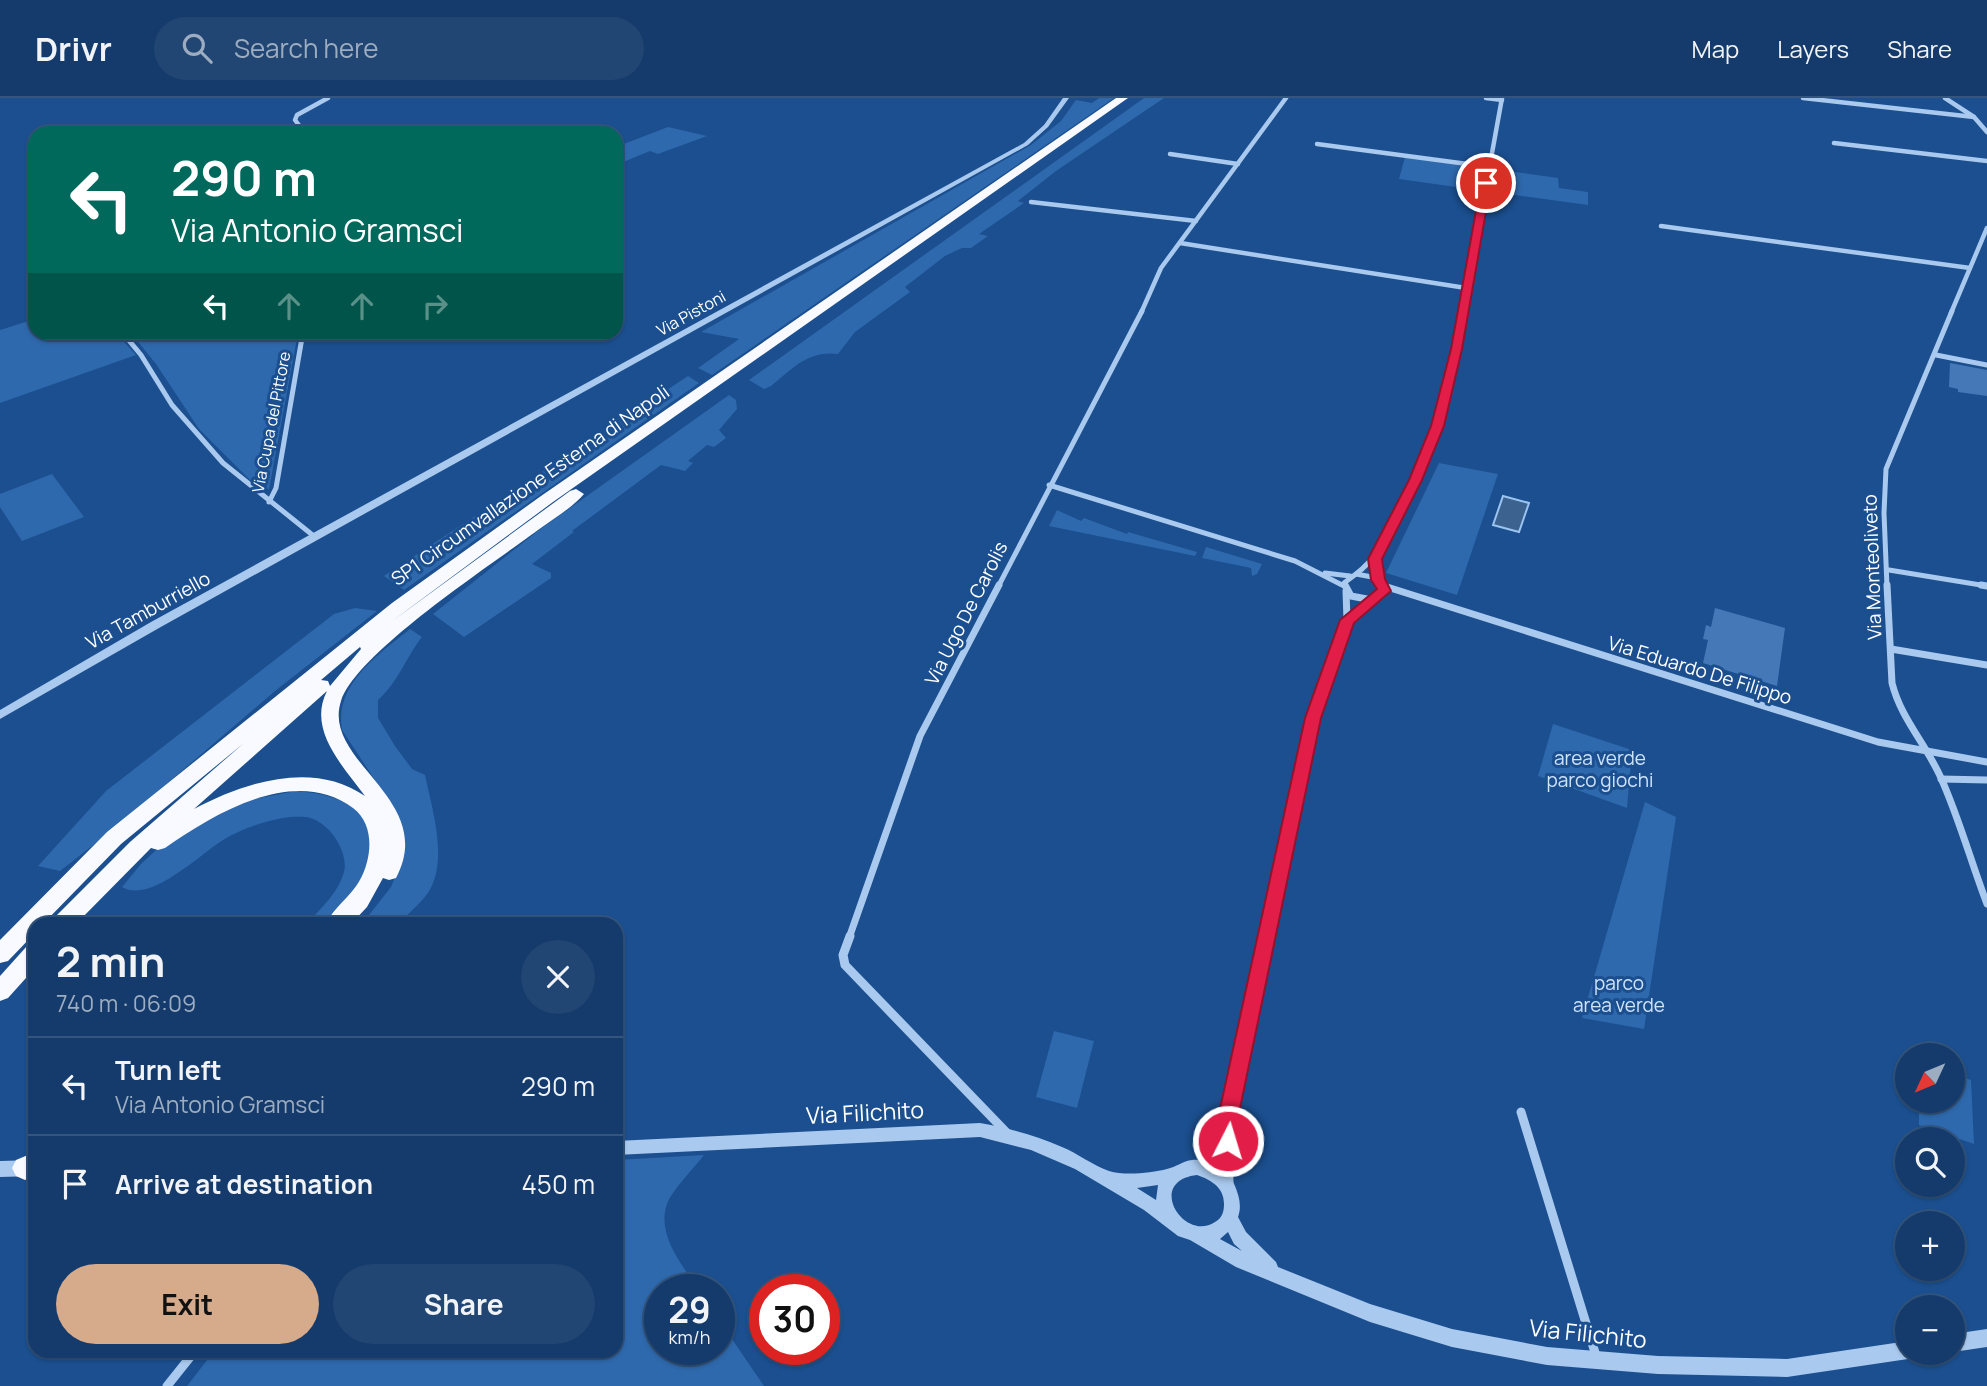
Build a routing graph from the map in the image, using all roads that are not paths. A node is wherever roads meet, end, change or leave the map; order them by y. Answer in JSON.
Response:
{"nodes":[{"id":1,"x":328,"y":98,"type":"edge"},
{"id":2,"x":1066,"y":98,"type":"edge"},
{"id":3,"x":1123,"y":98,"type":"edge"},
{"id":4,"x":1137,"y":98,"type":"edge"},
{"id":5,"x":1286,"y":98,"type":"edge"},
{"id":6,"x":1486,"y":98,"type":"edge"},
{"id":7,"x":1803,"y":98,"type":"edge"},
{"id":8,"x":1945,"y":98,"type":"edge"},
{"id":9,"x":1502,"y":99,"type":"edge"},
{"id":10,"x":1974,"y":117,"type":"junction"},
{"id":11,"x":300,"y":126,"type":"edge"},
{"id":12,"x":1987,"y":130,"type":"edge"},
{"id":13,"x":1834,"y":143,"type":"dead end"},
{"id":14,"x":1317,"y":144,"type":"dead end"},
{"id":15,"x":1170,"y":155,"type":"dead end"},
{"id":16,"x":1987,"y":161,"type":"edge"},
{"id":17,"x":1238,"y":164,"type":"junction"},
{"id":18,"x":1489,"y":167,"type":"junction"},
{"id":19,"x":1031,"y":202,"type":"dead end"},
{"id":20,"x":1196,"y":221,"type":"junction"},
{"id":21,"x":1661,"y":226,"type":"dead end"},
{"id":22,"x":1987,"y":228,"type":"edge"},
{"id":23,"x":1180,"y":243,"type":"junction"},
{"id":24,"x":1970,"y":268,"type":"junction"},
{"id":25,"x":1466,"y":288,"type":"junction"},
{"id":26,"x":129,"y":340,"type":"edge"},
{"id":27,"x":302,"y":340,"type":"edge"},
{"id":28,"x":1936,"y":355,"type":"junction"},
{"id":29,"x":1987,"y":365,"type":"edge"},
{"id":30,"x":1049,"y":485,"type":"junction"},
{"id":31,"x":269,"y":502,"type":"junction"},
{"id":32,"x":315,"y":537,"type":"junction"},
{"id":33,"x":1375,"y":559,"type":"junction"},
{"id":34,"x":1889,"y":570,"type":"junction"},
{"id":35,"x":1320,"y":572,"type":"junction"},
{"id":36,"x":1353,"y":575,"type":"junction"},
{"id":37,"x":1381,"y":583,"type":"junction"},
{"id":38,"x":1987,"y":586,"type":"edge"},
{"id":39,"x":1345,"y":588,"type":"junction"},
{"id":40,"x":1382,"y":595,"type":"junction"},
{"id":41,"x":1406,"y":595,"type":"junction"},
{"id":42,"x":1372,"y":600,"type":"junction"},
{"id":43,"x":1348,"y":620,"type":"junction"},
{"id":44,"x":388,"y":632,"type":"junction"},
{"id":45,"x":1891,"y":649,"type":"junction"},
{"id":46,"x":1987,"y":665,"type":"edge"},
{"id":47,"x":0,"y":715,"type":"edge"},
{"id":48,"x":1925,"y":751,"type":"junction"},
{"id":49,"x":1987,"y":762,"type":"edge"},
{"id":50,"x":1941,"y":779,"type":"junction"},
{"id":51,"x":1987,"y":780,"type":"edge"},
{"id":52,"x":134,"y":854,"type":"junction"},
{"id":53,"x":1987,"y":904,"type":"edge"},
{"id":54,"x":36,"y":917,"type":"edge"},
{"id":55,"x":69,"y":917,"type":"edge"},
{"id":56,"x":344,"y":917,"type":"edge"},
{"id":57,"x":361,"y":917,"type":"edge"},
{"id":58,"x":28,"y":926,"type":"edge"},
{"id":59,"x":0,"y":954,"type":"edge"},
{"id":60,"x":28,"y":961,"type":"edge"},
{"id":61,"x":0,"y":991,"type":"edge"},
{"id":62,"x":1521,"y":1112,"type":"dead end"},
{"id":63,"x":1228,"y":1118,"type":"junction"},
{"id":64,"x":1008,"y":1133,"type":"junction"},
{"id":65,"x":623,"y":1148,"type":"edge"},
{"id":66,"x":28,"y":1167,"type":"edge"},
{"id":67,"x":1197,"y":1167,"type":"junction"},
{"id":68,"x":0,"y":1169,"type":"edge"},
{"id":69,"x":1171,"y":1176,"type":"junction"},
{"id":70,"x":1107,"y":1178,"type":"junction"},
{"id":71,"x":1230,"y":1189,"type":"junction"},
{"id":72,"x":1171,"y":1219,"type":"junction"},
{"id":73,"x":1230,"y":1219,"type":"junction"},
{"id":74,"x":1196,"y":1234,"type":"junction"},
{"id":75,"x":1275,"y":1273,"type":"junction"},
{"id":76,"x":1987,"y":1338,"type":"edge"},
{"id":77,"x":1965,"y":1341,"type":"edge"},
{"id":78,"x":1895,"y":1352,"type":"edge"},
{"id":79,"x":189,"y":1358,"type":"edge"},
{"id":80,"x":1597,"y":1360,"type":"junction"},
{"id":81,"x":167,"y":1386,"type":"edge"}],
"edges":[{"from":1,"to":11,"type":"street"},
{"from":2,"to":32,"type":"street","name":"Via Pistoni"},
{"from":3,"to":54,"type":"highway","name":"SP1 Circumvallazione Esterna di Napoli"},
{"from":4,"to":44,"type":"highway","name":"SP1 Circumvallazione Esterna di Napoli"},
{"from":5,"to":17,"type":"street","name":"Via Ugo De Carolis"},
{"from":6,"to":9,"type":"street"},
{"from":7,"to":10,"type":"street"},
{"from":8,"to":10,"type":"street"},
{"from":9,"to":18,"type":"street"},
{"from":10,"to":12,"type":"street"},
{"from":13,"to":16,"type":"street"},
{"from":14,"to":18,"type":"street"},
{"from":15,"to":17,"type":"street"},
{"from":17,"to":20,"type":"street","name":"Via Ugo De Carolis"},
{"from":18,"to":25,"type":"street"},
{"from":19,"to":20,"type":"street"},
{"from":20,"to":23,"type":"street","name":"Via Ugo De Carolis"},
{"from":21,"to":24,"type":"street"},
{"from":22,"to":24,"type":"street","name":"Via Monteoliveto"},
{"from":23,"to":25,"type":"street"},
{"from":23,"to":30,"type":"street","name":"Via Ugo De Carolis"},
{"from":24,"to":28,"type":"street","name":"Via Monteoliveto"},
{"from":25,"to":33,"type":"street"},
{"from":26,"to":31,"type":"street"},
{"from":27,"to":31,"type":"street","name":"Via Cupa del Pittore"},
{"from":28,"to":29,"type":"street"},
{"from":28,"to":34,"type":"street","name":"Via Monteoliveto"},
{"from":30,"to":35,"type":"street"},
{"from":30,"to":64,"type":"street","name":"Via Ugo De Carolis"},
{"from":31,"to":32,"type":"street","name":"Via Cupa del Pittore"},
{"from":32,"to":47,"type":"street","name":"Via Tamburriello"},
{"from":33,"to":36,"type":"street"},
{"from":33,"to":37,"type":"street"},
{"from":34,"to":38,"type":"street"},
{"from":34,"to":45,"type":"street","name":"Via Monteoliveto"},
{"from":35,"to":36,"type":"street"},
{"from":35,"to":39,"type":"street"},
{"from":36,"to":37,"type":"street","name":"Via Eduardo De Filippo"},
{"from":36,"to":39,"type":"street"},
{"from":37,"to":40,"type":"street"},
{"from":37,"to":41,"type":"street","name":"Via Eduardo De Filippo"},
{"from":39,"to":42,"type":"street"},
{"from":39,"to":43,"type":"street"},
{"from":40,"to":41,"type":"street","name":"Via Eduardo De Filippo"},
{"from":40,"to":42,"type":"street"},
{"from":41,"to":48,"type":"street","name":"Via Eduardo De Filippo"},
{"from":42,"to":43,"type":"street"},
{"from":43,"to":63,"type":"street"},
{"from":44,"to":52,"type":"highway","name":"SP1 Circumvallazione Esterna di Napoli"},
{"from":44,"to":57,"type":"highway"},
{"from":45,"to":46,"type":"street"},
{"from":45,"to":48,"type":"street","name":"Via Monteoliveto"},
{"from":48,"to":49,"type":"street","name":"Via Eduardo De Filippo"},
{"from":48,"to":50,"type":"street","name":"Via Monteoliveto"},
{"from":50,"to":51,"type":"street"},
{"from":50,"to":53,"type":"street","name":"Via Monteoliveto"},
{"from":52,"to":55,"type":"highway","name":"SP1 Circumvallazione Esterna di Napoli"},
{"from":52,"to":56,"type":"highway"},
{"from":58,"to":59,"type":"highway","name":"SP1 Circumvallazione Esterna di Napoli"},
{"from":60,"to":61,"type":"highway"},
{"from":62,"to":80,"type":"street"},
{"from":63,"to":67,"type":"street"},
{"from":63,"to":71,"type":"street"},
{"from":64,"to":65,"type":"street","name":"Via Filichito"},
{"from":64,"to":70,"type":"street","name":"Via Filichito"},
{"from":66,"to":68,"type":"street"},
{"from":67,"to":69,"type":"street"},
{"from":67,"to":71,"type":"street"},
{"from":69,"to":70,"type":"street","name":"Via Filichito"},
{"from":69,"to":72,"type":"street"},
{"from":70,"to":72,"type":"street","name":"Via Filichito"},
{"from":71,"to":73,"type":"street"},
{"from":72,"to":74,"type":"street"},
{"from":73,"to":74,"type":"street"},
{"from":73,"to":75,"type":"street","name":"Via Filichito"},
{"from":74,"to":75,"type":"street","name":"Via Filichito"},
{"from":75,"to":80,"type":"street","name":"Via Filichito"},
{"from":76,"to":77,"type":"street"},
{"from":78,"to":80,"type":"street","name":"Via Filichito"},
{"from":79,"to":81,"type":"street"}]}
